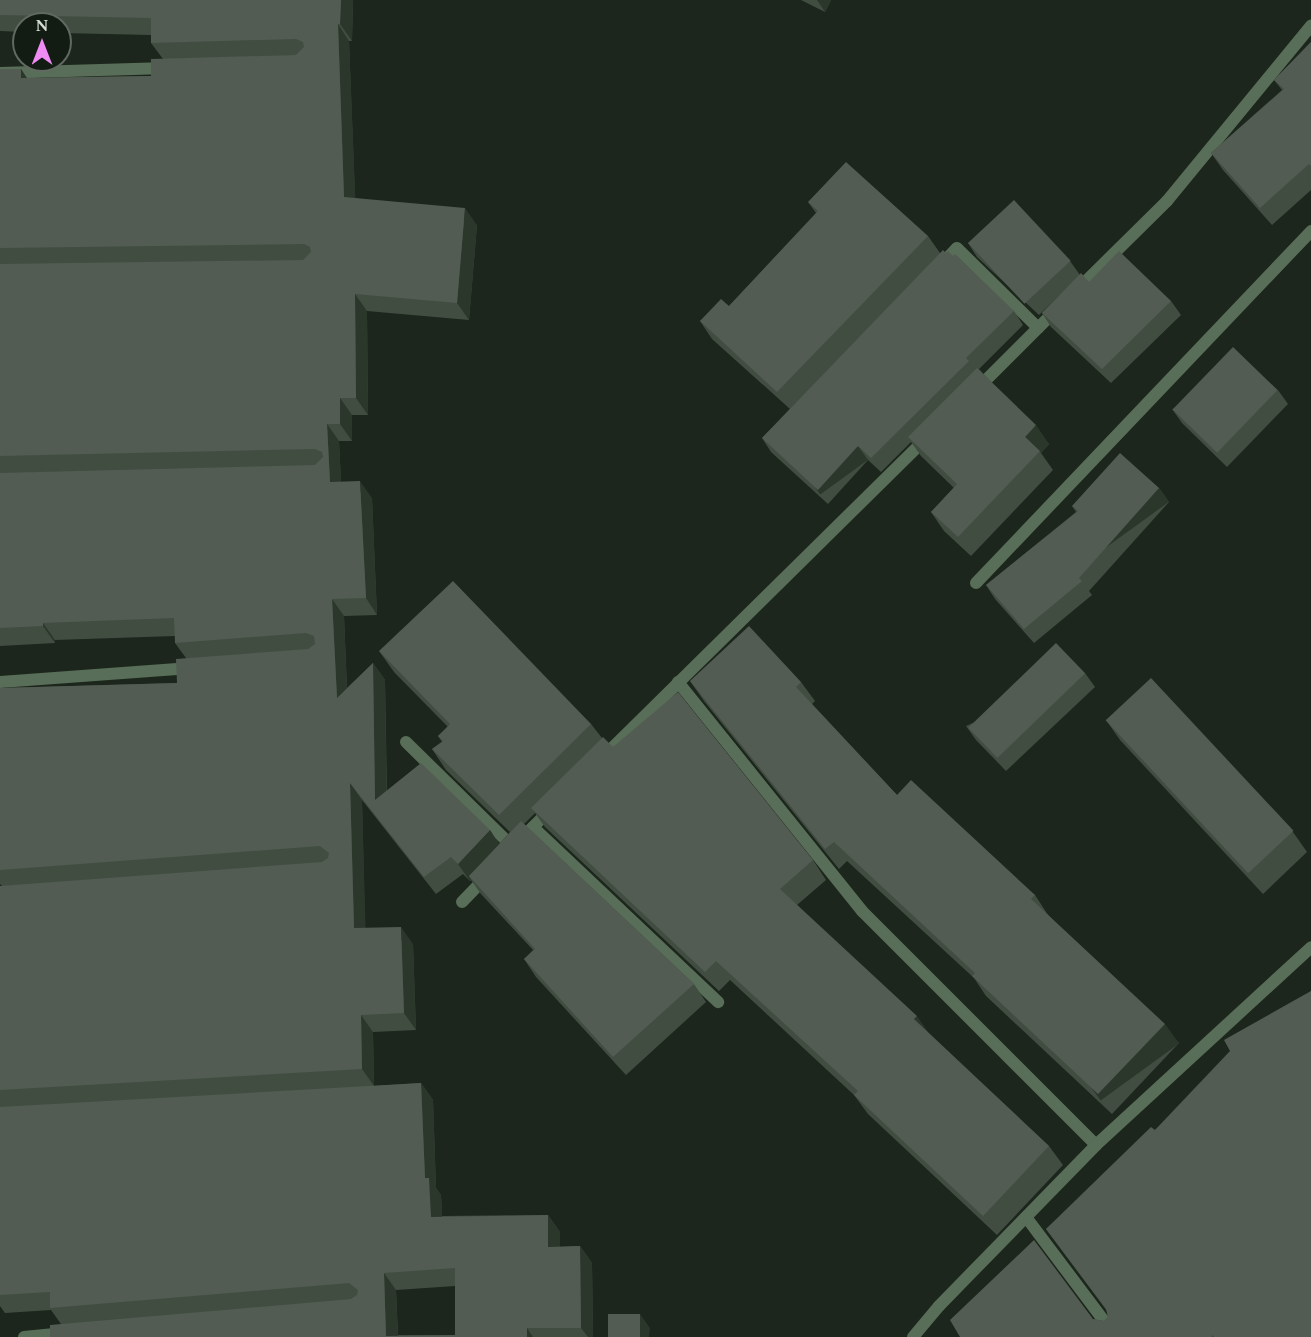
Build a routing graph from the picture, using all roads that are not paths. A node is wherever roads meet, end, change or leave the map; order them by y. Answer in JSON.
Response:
{"nodes":[{"id":1,"x":1311,"y":27,"type":"edge"},
{"id":2,"x":178,"y":68,"type":"edge"},
{"id":3,"x":0,"y":74,"type":"edge"},
{"id":4,"x":1311,"y":231,"type":"edge"},
{"id":5,"x":933,"y":273,"type":"edge"},
{"id":6,"x":1038,"y":328,"type":"junction"},
{"id":7,"x":971,"y":394,"type":"edge"},
{"id":8,"x":938,"y":427,"type":"edge"},
{"id":9,"x":976,"y":583,"type":"dead end"},
{"id":10,"x":201,"y":667,"type":"edge"},
{"id":11,"x":0,"y":682,"type":"edge"},
{"id":12,"x":678,"y":682,"type":"junction"},
{"id":13,"x":406,"y":742,"type":"dead end"},
{"id":14,"x":598,"y":763,"type":"edge"},
{"id":15,"x":557,"y":803,"type":"edge"},
{"id":16,"x":533,"y":827,"type":"junction"},
{"id":17,"x":506,"y":854,"type":"junction"},
{"id":18,"x":462,"y":903,"type":"dead end"},
{"id":19,"x":1311,"y":947,"type":"edge"},
{"id":20,"x":718,"y":1002,"type":"dead end"},
{"id":21,"x":1096,"y":1145,"type":"junction"},
{"id":22,"x":1026,"y":1217,"type":"junction"},
{"id":23,"x":82,"y":1332,"type":"edge"},
{"id":24,"x":24,"y":1337,"type":"edge"},
{"id":25,"x":913,"y":1337,"type":"edge"},
{"id":26,"x":1116,"y":1337,"type":"edge"}],
"edges":[{"from":1,"to":6,"type":"street"},
{"from":2,"to":3,"type":"street"},
{"from":4,"to":9,"type":"street"},
{"from":5,"to":6,"type":"street"},
{"from":6,"to":7,"type":"street"},
{"from":8,"to":12,"type":"street"},
{"from":10,"to":11,"type":"street"},
{"from":12,"to":14,"type":"street"},
{"from":12,"to":21,"type":"street"},
{"from":13,"to":17,"type":"street"},
{"from":15,"to":16,"type":"street"},
{"from":16,"to":17,"type":"street"},
{"from":16,"to":20,"type":"street"},
{"from":17,"to":18,"type":"street"},
{"from":19,"to":21,"type":"street"},
{"from":21,"to":22,"type":"street"},
{"from":22,"to":25,"type":"street"},
{"from":22,"to":26,"type":"street"},
{"from":23,"to":24,"type":"street"}]}
